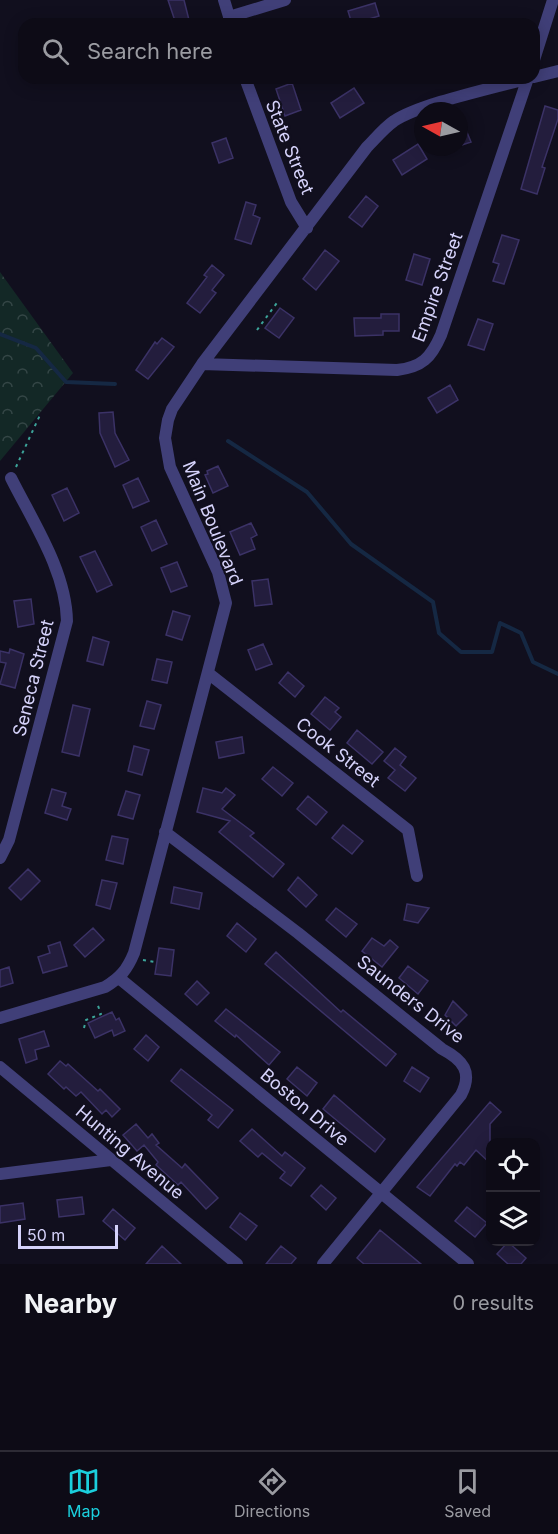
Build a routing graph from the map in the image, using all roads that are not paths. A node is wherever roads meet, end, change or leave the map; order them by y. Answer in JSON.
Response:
{"nodes":[{"id":1,"x":224,"y":0,"type":"edge"},
{"id":2,"x":285,"y":0,"type":"edge"},
{"id":3,"x":553,"y":0,"type":"edge"},
{"id":4,"x":229,"y":18,"type":"edge"},
{"id":5,"x":236,"y":18,"type":"edge"},
{"id":6,"x":540,"y":41,"type":"edge"},
{"id":7,"x":558,"y":71,"type":"edge"},
{"id":8,"x":540,"y":76,"type":"edge"},
{"id":9,"x":247,"y":84,"type":"edge"},
{"id":10,"x":507,"y":84,"type":"edge"},
{"id":11,"x":526,"y":84,"type":"edge"},
{"id":12,"x":307,"y":228,"type":"junction"},
{"id":13,"x":202,"y":364,"type":"junction"},
{"id":14,"x":11,"y":478,"type":"road end"},
{"id":15,"x":208,"y":673,"type":"junction"},
{"id":16,"x":165,"y":832,"type":"junction"},
{"id":17,"x":0,"y":858,"type":"edge"},
{"id":18,"x":417,"y":876,"type":"dead end"},
{"id":19,"x":119,"y":978,"type":"junction"},
{"id":20,"x":0,"y":1018,"type":"edge"},
{"id":21,"x":0,"y":1067,"type":"edge"},
{"id":22,"x":111,"y":1160,"type":"junction"},
{"id":23,"x":0,"y":1174,"type":"edge"},
{"id":24,"x":379,"y":1192,"type":"junction"},
{"id":25,"x":237,"y":1264,"type":"edge"},
{"id":26,"x":323,"y":1264,"type":"edge"},
{"id":27,"x":468,"y":1264,"type":"edge"}],
"edges":[{"from":1,"to":4,"type":"street"},
{"from":2,"to":5,"type":"street"},
{"from":3,"to":6,"type":"street"},
{"from":7,"to":8,"type":"street"},
{"from":9,"to":12,"type":"street","name":"State Street"},
{"from":10,"to":12,"type":"street","name":"Main Boulevard"},
{"from":11,"to":13,"type":"street","name":"Empire Street"},
{"from":12,"to":13,"type":"street","name":"Main Boulevard"},
{"from":13,"to":15,"type":"street","name":"Main Boulevard"},
{"from":14,"to":17,"type":"street","name":"Seneca Street"},
{"from":15,"to":16,"type":"street","name":"Main Boulevard"},
{"from":15,"to":18,"type":"street","name":"Cook Street"},
{"from":16,"to":19,"type":"street","name":"Main Boulevard"},
{"from":16,"to":24,"type":"street","name":"Saunders Drive"},
{"from":19,"to":20,"type":"street"},
{"from":19,"to":24,"type":"street","name":"Boston Drive"},
{"from":21,"to":22,"type":"street","name":"Hunting Avenue"},
{"from":22,"to":23,"type":"street"},
{"from":22,"to":25,"type":"street","name":"Hunting Avenue"},
{"from":24,"to":26,"type":"street","name":"Saunders Drive"},
{"from":24,"to":27,"type":"street","name":"Boston Drive"}]}
